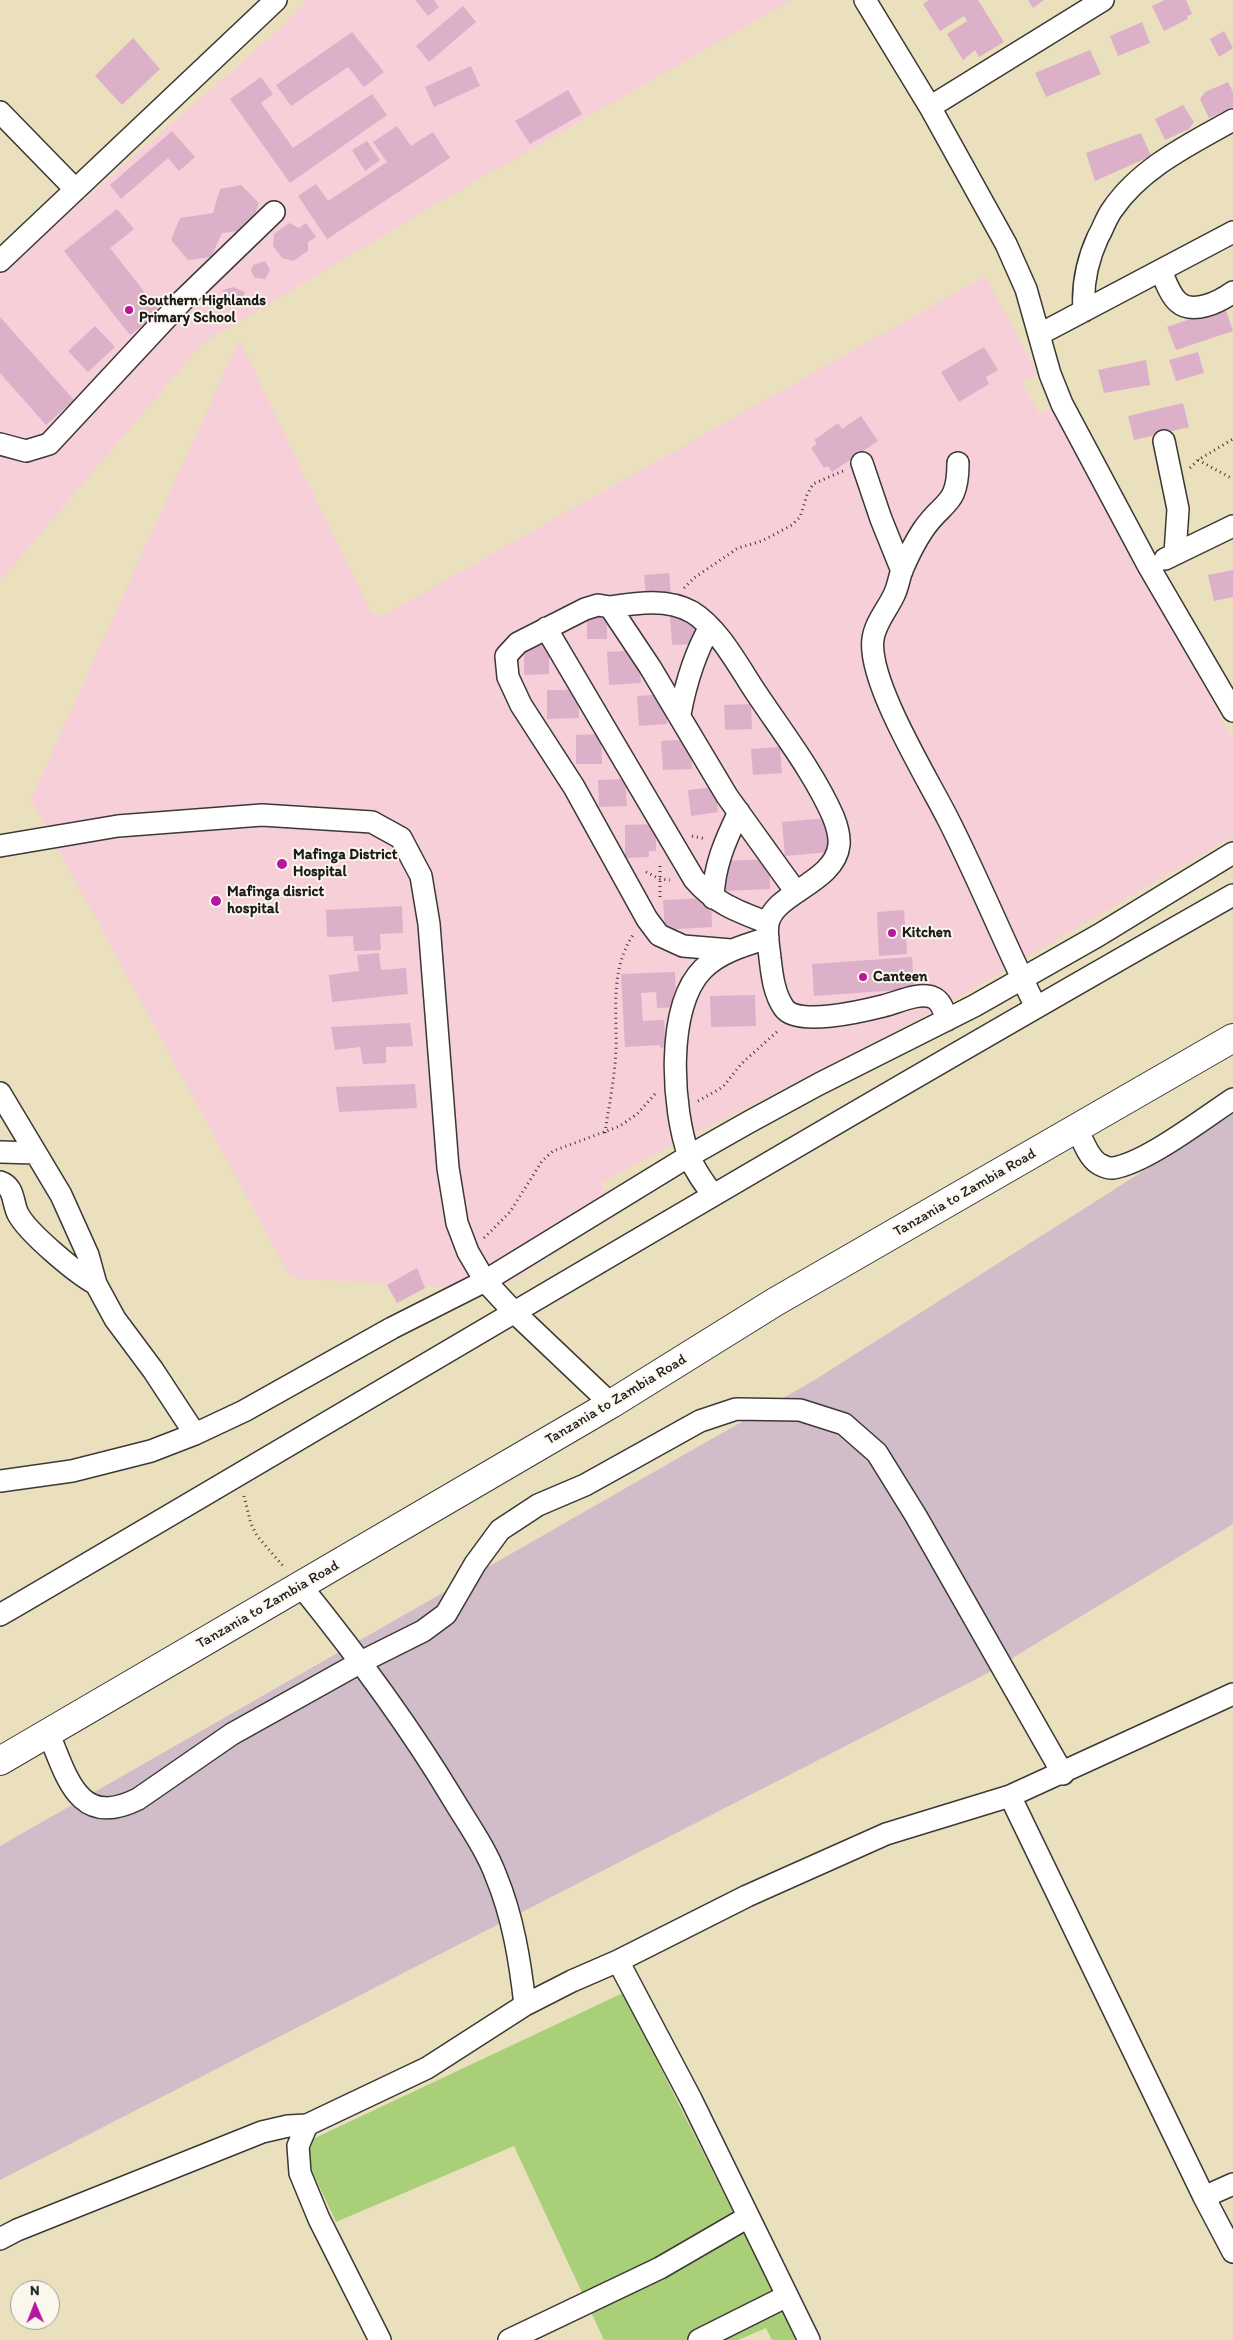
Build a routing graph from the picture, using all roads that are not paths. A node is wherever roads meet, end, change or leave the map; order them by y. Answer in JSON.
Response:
{"nodes":[{"id":1,"x":276,"y":0,"type":"edge"},
{"id":2,"x":865,"y":0,"type":"edge"},
{"id":3,"x":1103,"y":0,"type":"edge"},
{"id":4,"x":930,"y":107,"type":"junction"},
{"id":5,"x":0,"y":112,"type":"edge"},
{"id":6,"x":1233,"y":120,"type":"edge"},
{"id":7,"x":75,"y":189,"type":"junction"},
{"id":8,"x":274,"y":212,"type":"dead end"},
{"id":9,"x":1233,"y":232,"type":"edge"},
{"id":10,"x":0,"y":261,"type":"edge"},
{"id":11,"x":1160,"y":270,"type":"junction"},
{"id":12,"x":1233,"y":292,"type":"edge"},
{"id":13,"x":1084,"y":311,"type":"junction"},
{"id":14,"x":1040,"y":334,"type":"junction"},
{"id":15,"x":1164,"y":442,"type":"dead end"},
{"id":16,"x":0,"y":444,"type":"edge"},
{"id":17,"x":862,"y":463,"type":"road end"},
{"id":18,"x":958,"y":463,"type":"dead end"},
{"id":19,"x":1233,"y":526,"type":"edge"},
{"id":20,"x":1175,"y":554,"type":"junction"},
{"id":21,"x":1149,"y":567,"type":"junction"},
{"id":22,"x":902,"y":571,"type":"junction"},
{"id":23,"x":610,"y":607,"type":"junction"},
{"id":24,"x":710,"y":627,"type":"junction"},
{"id":25,"x":546,"y":628,"type":"junction"},
{"id":26,"x":1231,"y":702,"type":"edge"},
{"id":27,"x":680,"y":714,"type":"junction"},
{"id":28,"x":739,"y":812,"type":"junction"},
{"id":29,"x":0,"y":846,"type":"edge"},
{"id":30,"x":1233,"y":854,"type":"edge"},
{"id":31,"x":796,"y":892,"type":"junction"},
{"id":32,"x":1233,"y":895,"type":"edge"},
{"id":33,"x":713,"y":898,"type":"junction"},
{"id":34,"x":768,"y":930,"type":"junction"},
{"id":35,"x":731,"y":950,"type":"junction"},
{"id":36,"x":1022,"y":978,"type":"junction"},
{"id":37,"x":1036,"y":1007,"type":"junction"},
{"id":38,"x":947,"y":1020,"type":"junction"},
{"id":39,"x":1233,"y":1038,"type":"edge"},
{"id":40,"x":0,"y":1093,"type":"edge"},
{"id":41,"x":1233,"y":1099,"type":"edge"},
{"id":42,"x":1076,"y":1128,"type":"junction"},
{"id":43,"x":0,"y":1152,"type":"edge"},
{"id":44,"x":36,"y":1153,"type":"junction"},
{"id":45,"x":689,"y":1156,"type":"junction"},
{"id":46,"x":0,"y":1182,"type":"edge"},
{"id":47,"x":713,"y":1195,"type":"junction"},
{"id":48,"x":485,"y":1281,"type":"junction"},
{"id":49,"x":96,"y":1284,"type":"junction"},
{"id":50,"x":513,"y":1311,"type":"junction"},
{"id":51,"x":612,"y":1404,"type":"junction"},
{"id":52,"x":195,"y":1434,"type":"junction"},
{"id":53,"x":0,"y":1481,"type":"edge"},
{"id":54,"x":301,"y":1586,"type":"junction"},
{"id":55,"x":0,"y":1614,"type":"edge"},
{"id":56,"x":361,"y":1662,"type":"junction"},
{"id":57,"x":1233,"y":1694,"type":"edge"},
{"id":58,"x":48,"y":1732,"type":"junction"},
{"id":59,"x":0,"y":1761,"type":"edge"},
{"id":60,"x":1062,"y":1774,"type":"junction"},
{"id":61,"x":1010,"y":1796,"type":"junction"},
{"id":62,"x":618,"y":1961,"type":"junction"},
{"id":63,"x":525,"y":2005,"type":"junction"},
{"id":64,"x":307,"y":2125,"type":"junction"},
{"id":65,"x":1233,"y":2184,"type":"edge"},
{"id":66,"x":1204,"y":2197,"type":"junction"},
{"id":67,"x":748,"y":2217,"type":"junction"},
{"id":68,"x":0,"y":2239,"type":"edge"},
{"id":69,"x":1233,"y":2252,"type":"edge"},
{"id":70,"x":787,"y":2296,"type":"junction"},
{"id":71,"x":380,"y":2340,"type":"edge"},
{"id":72,"x":509,"y":2340,"type":"edge"},
{"id":73,"x":700,"y":2340,"type":"edge"},
{"id":74,"x":808,"y":2340,"type":"edge"}],
"edges":[{"from":1,"to":7,"type":"street"},
{"from":2,"to":4,"type":"street"},
{"from":3,"to":4,"type":"street"},
{"from":4,"to":14,"type":"street"},
{"from":5,"to":7,"type":"street"},
{"from":6,"to":13,"type":"street"},
{"from":7,"to":10,"type":"street"},
{"from":8,"to":16,"type":"street"},
{"from":9,"to":11,"type":"street"},
{"from":11,"to":12,"type":"street"},
{"from":11,"to":13,"type":"street"},
{"from":13,"to":14,"type":"street"},
{"from":14,"to":21,"type":"street"},
{"from":15,"to":20,"type":"street"},
{"from":17,"to":22,"type":"street"},
{"from":18,"to":22,"type":"street"},
{"from":19,"to":20,"type":"street"},
{"from":20,"to":21,"type":"street"},
{"from":21,"to":26,"type":"street"},
{"from":22,"to":36,"type":"street"},
{"from":23,"to":24,"type":"street"},
{"from":23,"to":25,"type":"street"},
{"from":23,"to":27,"type":"street"},
{"from":24,"to":27,"type":"street"},
{"from":24,"to":31,"type":"street"},
{"from":25,"to":33,"type":"street"},
{"from":25,"to":35,"type":"street"},
{"from":27,"to":28,"type":"street"},
{"from":28,"to":31,"type":"street"},
{"from":28,"to":33,"type":"street"},
{"from":29,"to":48,"type":"street"},
{"from":30,"to":36,"type":"street"},
{"from":31,"to":34,"type":"street"},
{"from":32,"to":37,"type":"street"},
{"from":33,"to":34,"type":"street"},
{"from":34,"to":35,"type":"street"},
{"from":34,"to":38,"type":"street"},
{"from":35,"to":45,"type":"street"},
{"from":36,"to":37,"type":"street"},
{"from":36,"to":38,"type":"street"},
{"from":37,"to":47,"type":"street"},
{"from":38,"to":45,"type":"street"},
{"from":39,"to":42,"type":"highway","name":"Tanzania to Zambia Road"},
{"from":40,"to":44,"type":"street"},
{"from":41,"to":42,"type":"street"},
{"from":42,"to":51,"type":"highway","name":"Tanzania to Zambia Road"},
{"from":43,"to":44,"type":"street"},
{"from":44,"to":49,"type":"street"},
{"from":45,"to":47,"type":"street"},
{"from":45,"to":48,"type":"street"},
{"from":46,"to":49,"type":"street"},
{"from":47,"to":50,"type":"street"},
{"from":48,"to":50,"type":"street"},
{"from":48,"to":52,"type":"street"},
{"from":49,"to":52,"type":"street"},
{"from":50,"to":51,"type":"street"},
{"from":50,"to":55,"type":"street"},
{"from":51,"to":54,"type":"highway","name":"Tanzania to Zambia Road"},
{"from":52,"to":53,"type":"street"},
{"from":54,"to":56,"type":"street"},
{"from":54,"to":58,"type":"highway","name":"Tanzania to Zambia Road"},
{"from":56,"to":58,"type":"street"},
{"from":56,"to":60,"type":"street"},
{"from":56,"to":63,"type":"street"},
{"from":57,"to":60,"type":"street"},
{"from":58,"to":59,"type":"highway","name":"Tanzania to Zambia Road"},
{"from":60,"to":61,"type":"street"},
{"from":61,"to":62,"type":"street"},
{"from":61,"to":66,"type":"street"},
{"from":62,"to":63,"type":"street"},
{"from":62,"to":67,"type":"street"},
{"from":63,"to":64,"type":"street"},
{"from":64,"to":68,"type":"street"},
{"from":64,"to":71,"type":"street"},
{"from":65,"to":66,"type":"street"},
{"from":66,"to":69,"type":"street"},
{"from":67,"to":70,"type":"street"},
{"from":67,"to":72,"type":"street"},
{"from":70,"to":73,"type":"street"},
{"from":70,"to":74,"type":"street"}]}
